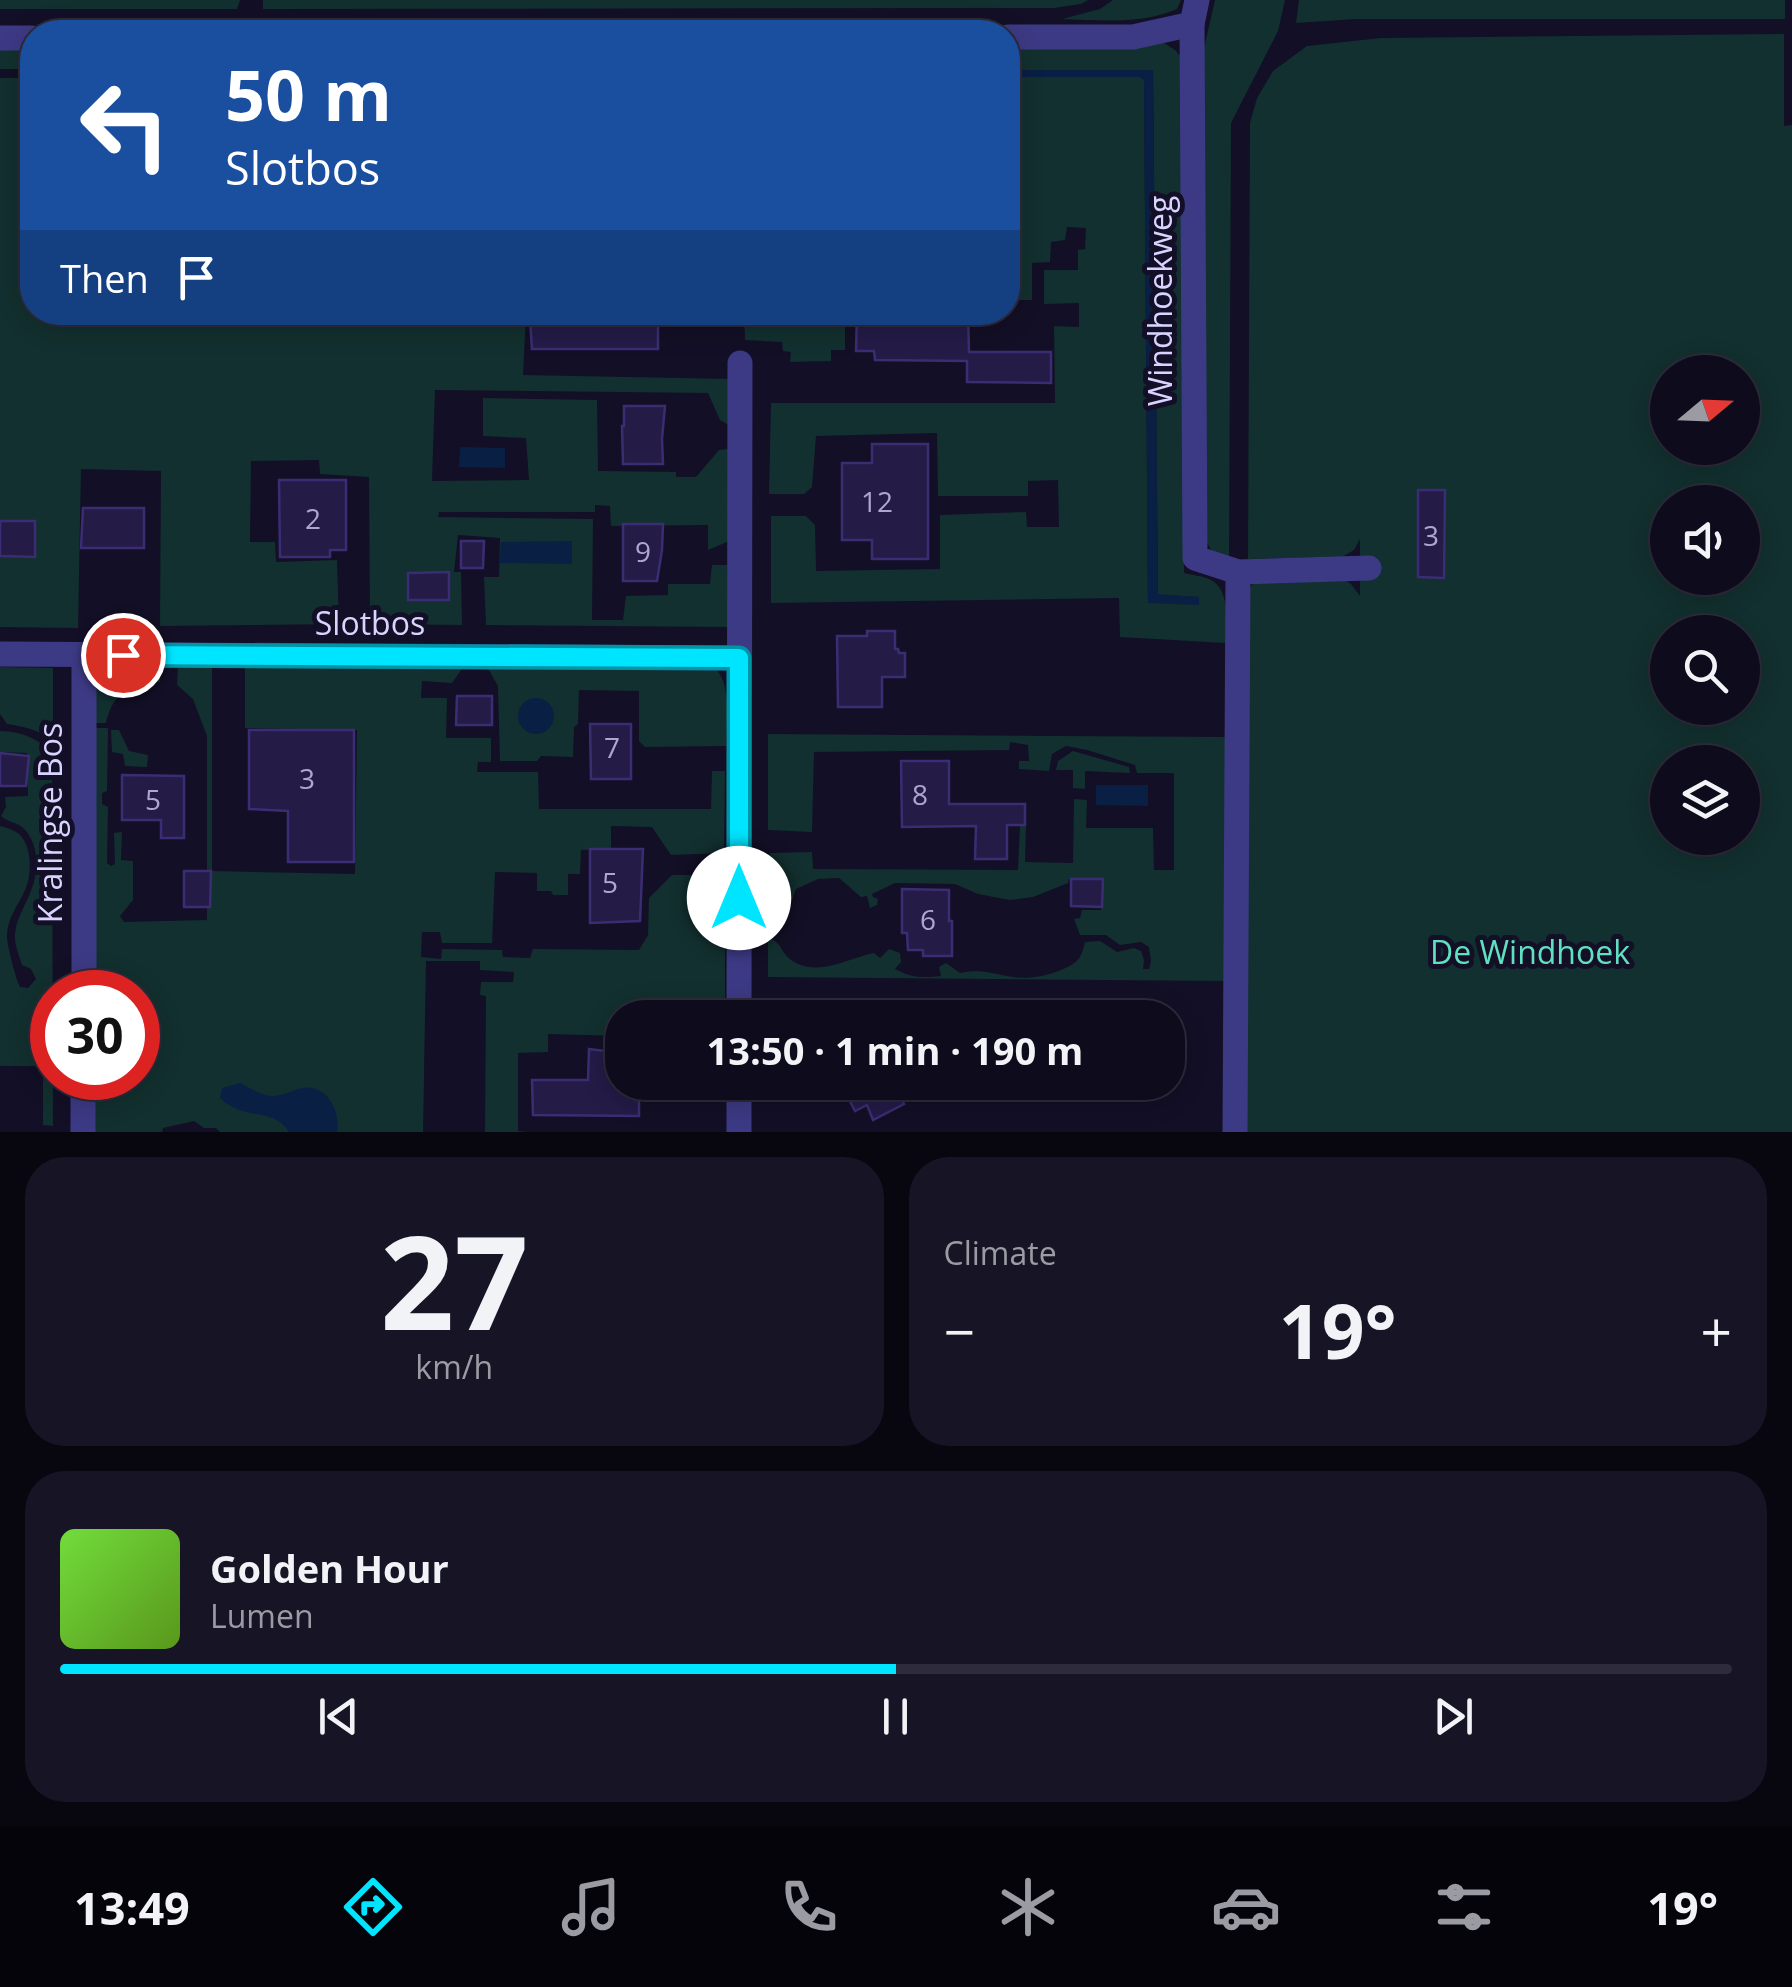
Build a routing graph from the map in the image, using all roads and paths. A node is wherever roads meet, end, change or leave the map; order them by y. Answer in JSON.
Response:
{"nodes":[{"id":1,"x":1194,"y":12,"type":"edge"},
{"id":2,"x":1020,"y":37,"type":"edge"},
{"id":3,"x":740,"y":364,"type":"dead end"},
{"id":4,"x":1370,"y":568,"type":"dead end"},
{"id":5,"x":1238,"y":572,"type":"junction"},
{"id":6,"x":0,"y":654,"type":"edge"},
{"id":7,"x":84,"y":654,"type":"junction"},
{"id":8,"x":739,"y":658,"type":"junction"},
{"id":9,"x":84,"y":970,"type":"edge"},
{"id":10,"x":739,"y":1000,"type":"edge"},
{"id":11,"x":84,"y":1100,"type":"edge"},
{"id":12,"x":739,"y":1100,"type":"edge"},
{"id":13,"x":83,"y":1132,"type":"edge"},
{"id":14,"x":739,"y":1132,"type":"edge"},
{"id":15,"x":1235,"y":1132,"type":"edge"}],
"edges":[{"from":1,"to":2,"type":"street"},
{"from":1,"to":5,"type":"street","name":"Windhoekweg"},
{"from":3,"to":8,"type":"street"},
{"from":4,"to":5,"type":"street","name":"Windhoekweg"},
{"from":5,"to":15,"type":"street"},
{"from":6,"to":7,"type":"street","name":"Slotbos"},
{"from":7,"to":8,"type":"street","name":"Slotbos"},
{"from":7,"to":9,"type":"street","name":"Kralingse Bos"},
{"from":8,"to":10,"type":"street"},
{"from":11,"to":13,"type":"street"},
{"from":12,"to":14,"type":"street"}]}
